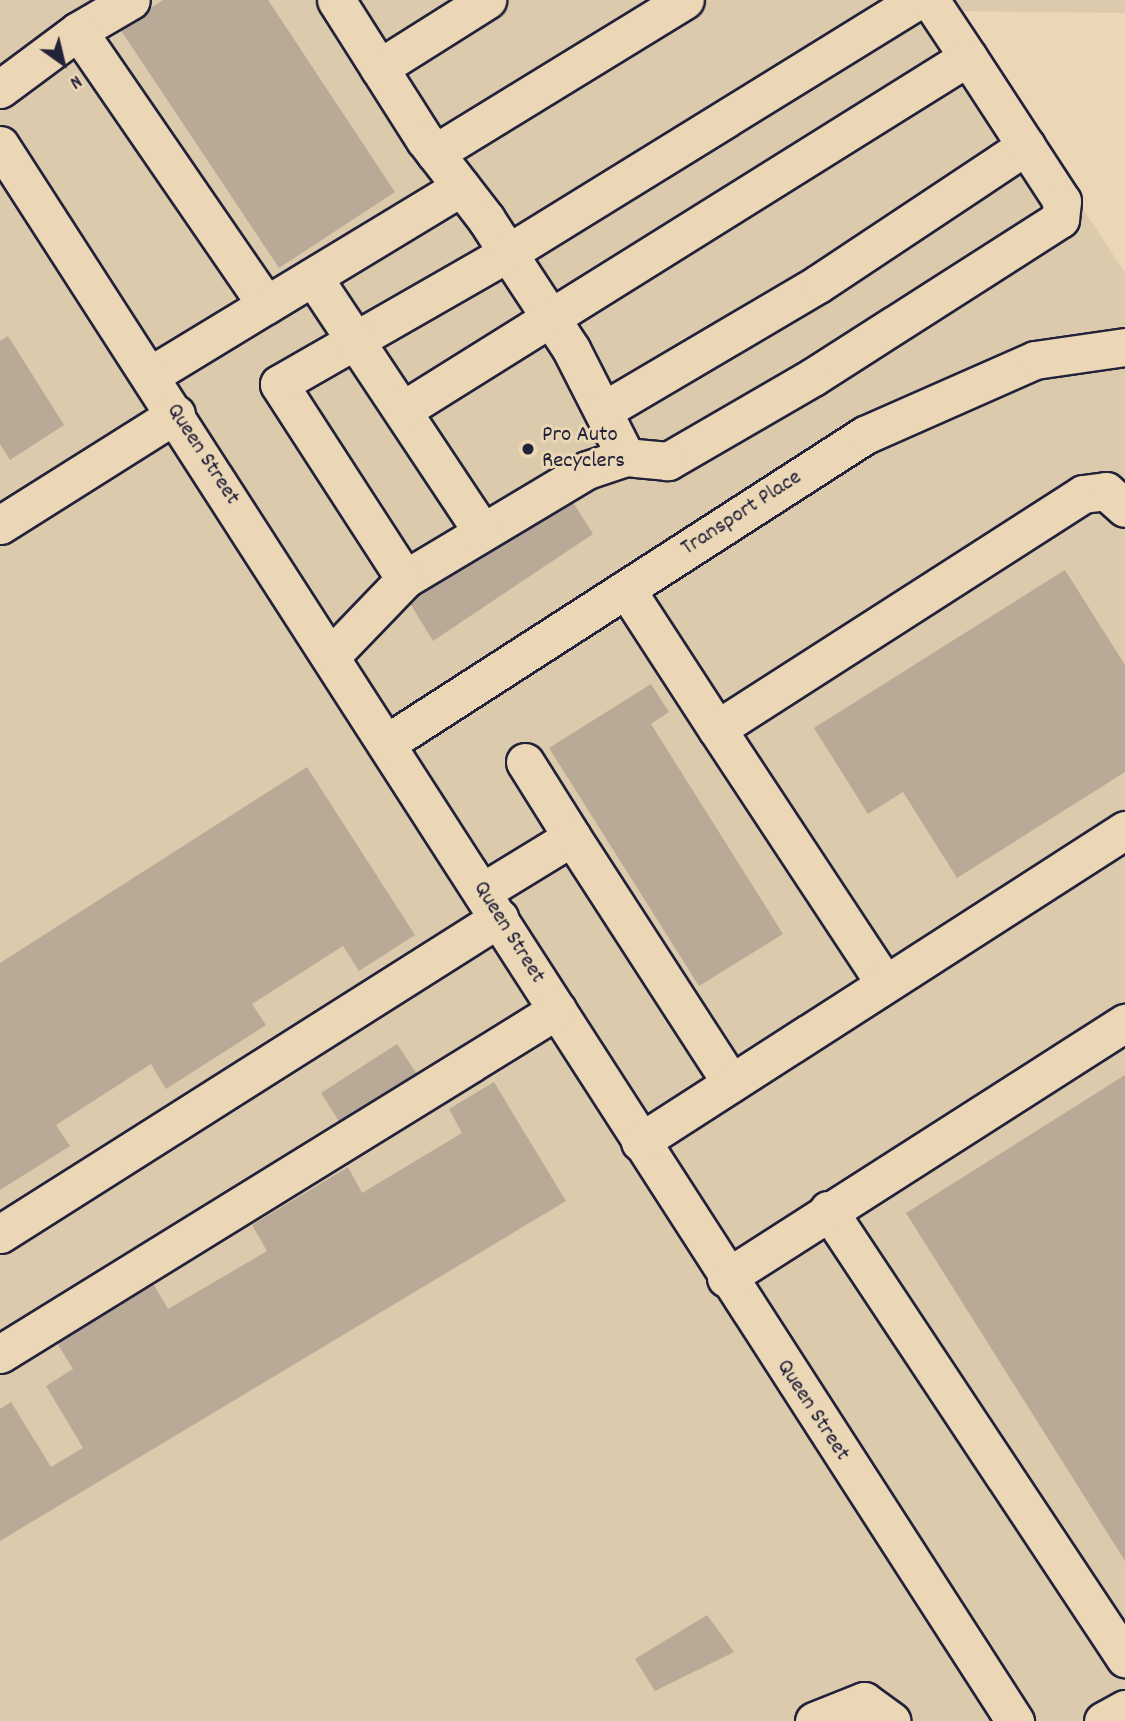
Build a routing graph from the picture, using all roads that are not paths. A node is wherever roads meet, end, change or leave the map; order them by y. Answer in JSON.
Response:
{"nodes":[{"id":1,"x":131,"y":0,"type":"edge"},
{"id":2,"x":336,"y":0,"type":"edge"},
{"id":3,"x":487,"y":0,"type":"edge"},
{"id":4,"x":685,"y":0,"type":"edge"},
{"id":5,"x":918,"y":0,"type":"edge"},
{"id":6,"x":930,"y":0,"type":"edge"},
{"id":7,"x":78,"y":31,"type":"junction"},
{"id":8,"x":968,"y":57,"type":"junction"},
{"id":9,"x":379,"y":68,"type":"junction"},
{"id":10,"x":0,"y":89,"type":"edge"},
{"id":11,"x":0,"y":145,"type":"edge"},
{"id":12,"x":1026,"y":146,"type":"junction"},
{"id":13,"x":435,"y":153,"type":"junction"},
{"id":14,"x":461,"y":187,"type":"junction"},
{"id":15,"x":508,"y":253,"type":"junction"},
{"id":16,"x":313,"y":277,"type":"junction"},
{"id":17,"x":265,"y":305,"type":"junction"},
{"id":18,"x":550,"y":317,"type":"junction"},
{"id":19,"x":358,"y":339,"type":"junction"},
{"id":20,"x":1125,"y":347,"type":"edge"},
{"id":21,"x":151,"y":375,"type":"junction"},
{"id":22,"x":606,"y":409,"type":"junction"},
{"id":23,"x":403,"y":410,"type":"junction"},
{"id":24,"x":176,"y":414,"type":"junction"},
{"id":25,"x":626,"y":457,"type":"junction"},
{"id":26,"x":1125,"y":508,"type":"edge"},
{"id":27,"x":0,"y":525,"type":"edge"},
{"id":28,"x":482,"y":531,"type":"junction"},
{"id":29,"x":405,"y":579,"type":"junction"},
{"id":30,"x":626,"y":589,"type":"junction"},
{"id":31,"x":331,"y":656,"type":"junction"},
{"id":32,"x":717,"y":729,"type":"junction"},
{"id":33,"x":387,"y":743,"type":"junction"},
{"id":34,"x":525,"y":762,"type":"dead end"},
{"id":35,"x":1125,"y":830,"type":"edge"},
{"id":36,"x":572,"y":837,"type":"junction"},
{"id":37,"x":491,"y":905,"type":"junction"},
{"id":38,"x":885,"y":984,"type":"junction"},
{"id":39,"x":557,"y":1010,"type":"junction"},
{"id":40,"x":1125,"y":1023,"type":"edge"},
{"id":41,"x":732,"y":1083,"type":"junction"},
{"id":42,"x":640,"y":1142,"type":"junction"},
{"id":43,"x":828,"y":1210,"type":"junction"},
{"id":44,"x":0,"y":1234,"type":"edge"},
{"id":45,"x":726,"y":1278,"type":"junction"},
{"id":46,"x":0,"y":1354,"type":"edge"},
{"id":47,"x":1125,"y":1658,"type":"edge"},
{"id":48,"x":1125,"y":1709,"type":"edge"},
{"id":49,"x":814,"y":1721,"type":"edge"},
{"id":50,"x":892,"y":1721,"type":"edge"},
{"id":51,"x":1015,"y":1721,"type":"edge"},
{"id":52,"x":1103,"y":1721,"type":"edge"}],
"edges":[{"from":1,"to":7,"type":"street"},
{"from":2,"to":9,"type":"street"},
{"from":3,"to":9,"type":"street"},
{"from":4,"to":13,"type":"street"},
{"from":5,"to":15,"type":"street"},
{"from":6,"to":8,"type":"street"},
{"from":7,"to":10,"type":"street"},
{"from":7,"to":17,"type":"street"},
{"from":8,"to":12,"type":"street"},
{"from":8,"to":18,"type":"street"},
{"from":9,"to":13,"type":"street"},
{"from":11,"to":21,"type":"street","name":"Queen Street"},
{"from":12,"to":22,"type":"street"},
{"from":12,"to":25,"type":"street"},
{"from":13,"to":14,"type":"street"},
{"from":14,"to":15,"type":"street"},
{"from":14,"to":16,"type":"street"},
{"from":15,"to":18,"type":"street"},
{"from":15,"to":19,"type":"street"},
{"from":16,"to":17,"type":"street"},
{"from":16,"to":19,"type":"street"},
{"from":17,"to":21,"type":"street"},
{"from":18,"to":22,"type":"street"},
{"from":18,"to":23,"type":"street"},
{"from":19,"to":23,"type":"street"},
{"from":19,"to":29,"type":"street"},
{"from":20,"to":30,"type":"street","name":"Transport Place"},
{"from":21,"to":24,"type":"street","name":"Queen Street"},
{"from":22,"to":25,"type":"street"},
{"from":23,"to":28,"type":"street"},
{"from":24,"to":27,"type":"street"},
{"from":24,"to":31,"type":"street","name":"Queen Street"},
{"from":25,"to":28,"type":"street"},
{"from":26,"to":32,"type":"street"},
{"from":28,"to":29,"type":"street"},
{"from":29,"to":31,"type":"street"},
{"from":30,"to":32,"type":"street"},
{"from":30,"to":33,"type":"street","name":"Transport Place"},
{"from":31,"to":33,"type":"street","name":"Queen Street"},
{"from":32,"to":38,"type":"street"},
{"from":33,"to":37,"type":"street","name":"Queen Street"},
{"from":34,"to":36,"type":"street"},
{"from":35,"to":38,"type":"street"},
{"from":36,"to":37,"type":"street"},
{"from":36,"to":41,"type":"street"},
{"from":37,"to":39,"type":"street","name":"Queen Street"},
{"from":37,"to":44,"type":"street"},
{"from":38,"to":41,"type":"street"},
{"from":39,"to":42,"type":"street","name":"Queen Street"},
{"from":39,"to":46,"type":"street"},
{"from":40,"to":43,"type":"street"},
{"from":41,"to":42,"type":"street"},
{"from":42,"to":45,"type":"street","name":"Queen Street"},
{"from":43,"to":45,"type":"street"},
{"from":43,"to":47,"type":"street"},
{"from":45,"to":51,"type":"street","name":"Queen Street"},
{"from":48,"to":52,"type":"street"},
{"from":49,"to":50,"type":"street"}]}
